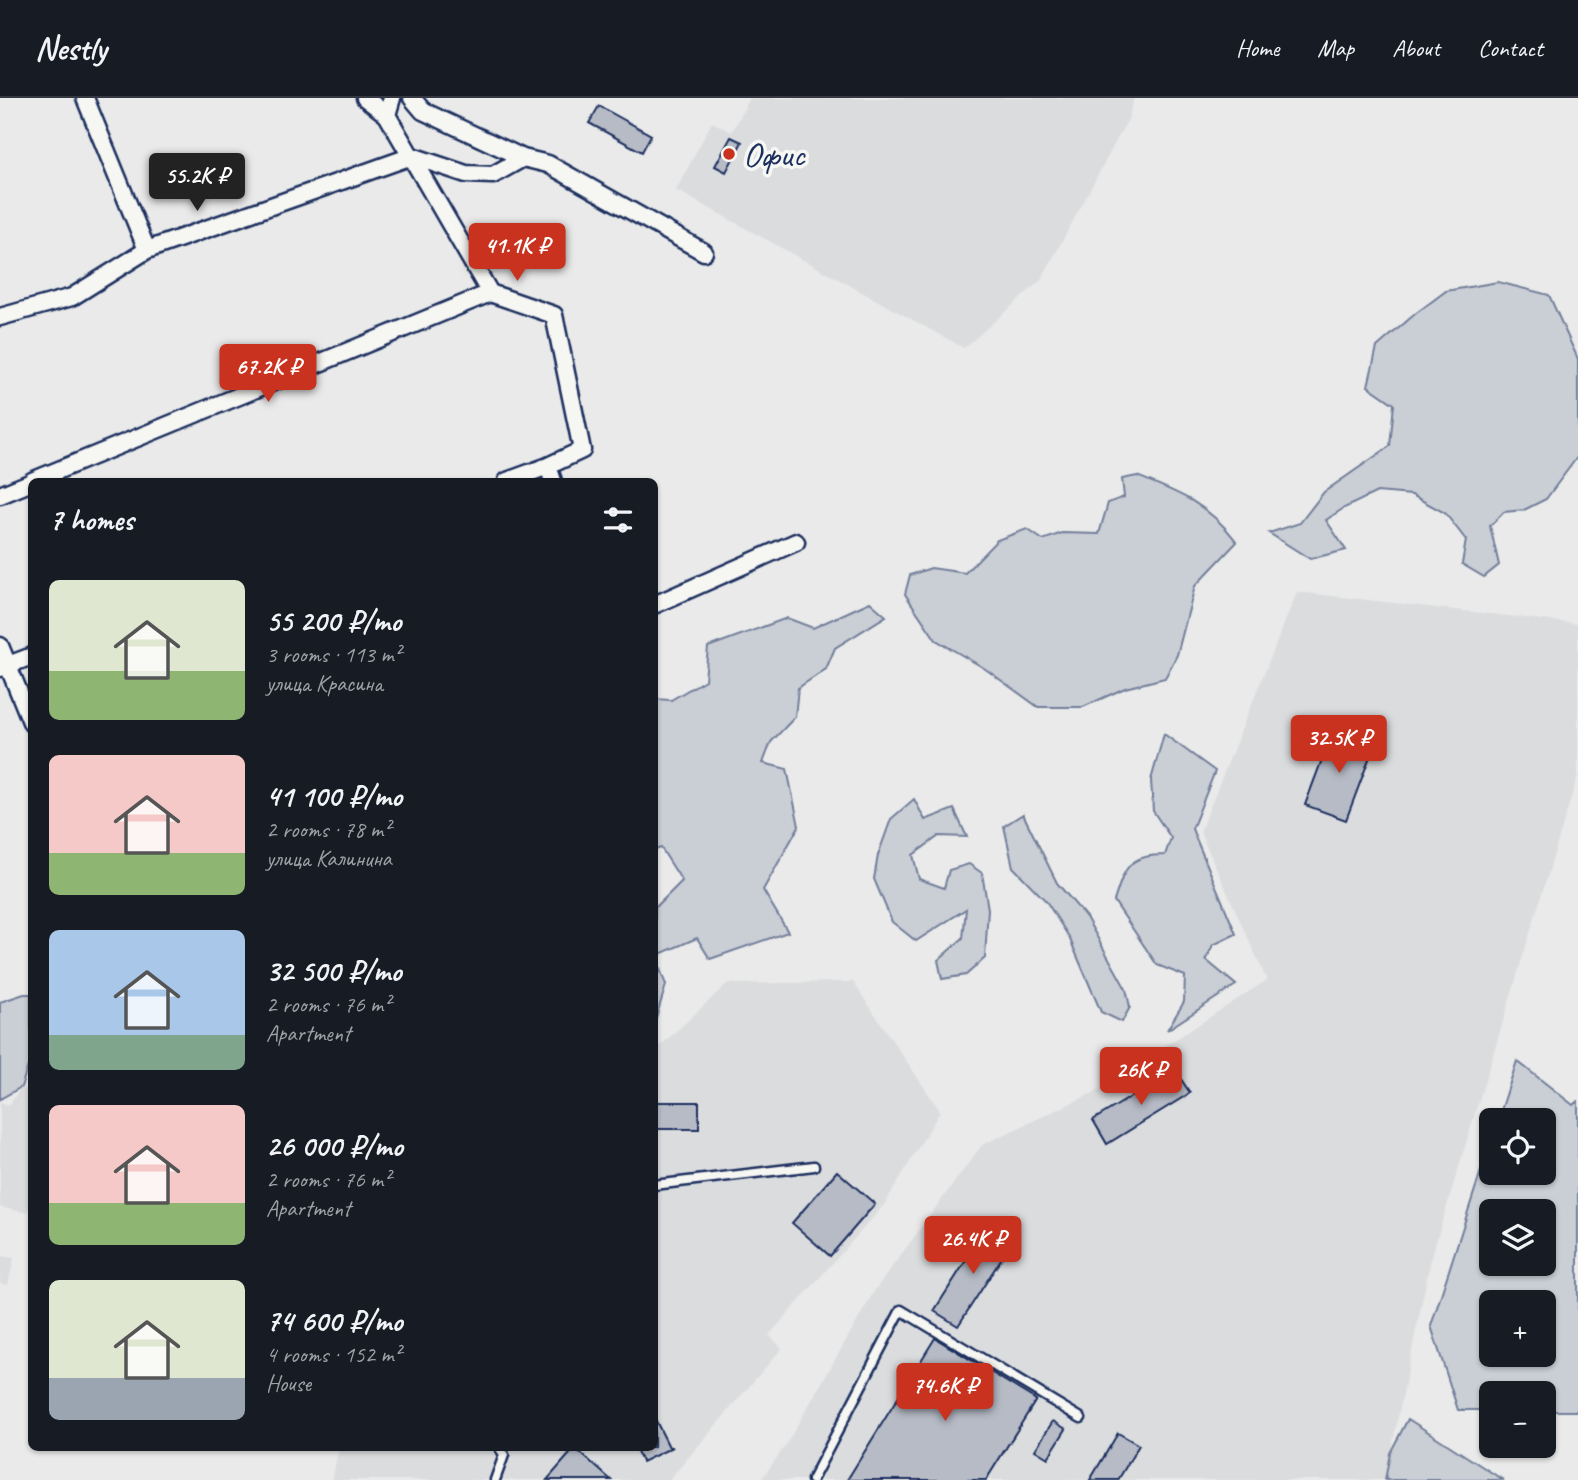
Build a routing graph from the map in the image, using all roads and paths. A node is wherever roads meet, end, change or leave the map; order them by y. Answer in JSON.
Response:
{"nodes":[{"id":1,"x":85,"y":98,"type":"edge"},
{"id":2,"x":365,"y":98,"type":"edge"},
{"id":3,"x":392,"y":98,"type":"edge"},
{"id":4,"x":412,"y":98,"type":"edge"},
{"id":5,"x":387,"y":115,"type":"junction"},
{"id":6,"x":412,"y":156,"type":"junction"},
{"id":7,"x":523,"y":158,"type":"junction"},
{"id":8,"x":147,"y":250,"type":"junction"},
{"id":9,"x":704,"y":252,"type":"dead end"},
{"id":10,"x":490,"y":293,"type":"junction"},
{"id":11,"x":0,"y":317,"type":"edge"},
{"id":12,"x":550,"y":474,"type":"edge"},
{"id":13,"x":39,"y":478,"type":"edge"},
{"id":14,"x":525,"y":478,"type":"edge"},
{"id":15,"x":28,"y":483,"type":"edge"},
{"id":16,"x":0,"y":495,"type":"edge"},
{"id":17,"x":796,"y":542,"type":"dead end"},
{"id":18,"x":658,"y":603,"type":"edge"},
{"id":19,"x":0,"y":646,"type":"edge"},
{"id":20,"x":28,"y":657,"type":"edge"},
{"id":21,"x":4,"y":666,"type":"edge"},
{"id":22,"x":28,"y":716,"type":"edge"},
{"id":23,"x":814,"y":1166,"type":"dead end"},
{"id":24,"x":658,"y":1185,"type":"edge"},
{"id":25,"x":1081,"y":1418,"type":"dead end"},
{"id":26,"x":502,"y":1451,"type":"edge"},
{"id":27,"x":495,"y":1480,"type":"edge"},
{"id":28,"x":812,"y":1480,"type":"edge"}],
"edges":[{"from":1,"to":8,"type":"street"},
{"from":2,"to":5,"type":"street"},
{"from":3,"to":5,"type":"street"},
{"from":4,"to":7,"type":"street"},
{"from":5,"to":6,"type":"street"},
{"from":6,"to":7,"type":"street"},
{"from":6,"to":8,"type":"street"},
{"from":6,"to":10,"type":"street"},
{"from":7,"to":9,"type":"street"},
{"from":8,"to":11,"type":"street"},
{"from":10,"to":12,"type":"street"},
{"from":10,"to":13,"type":"street"},
{"from":12,"to":14,"type":"street"},
{"from":15,"to":16,"type":"street"},
{"from":17,"to":18,"type":"street"},
{"from":19,"to":21,"type":"street"},
{"from":20,"to":21,"type":"street"},
{"from":21,"to":22,"type":"street"},
{"from":23,"to":24,"type":"lane"},
{"from":25,"to":28,"type":"lane"},
{"from":26,"to":27,"type":"lane"}]}
